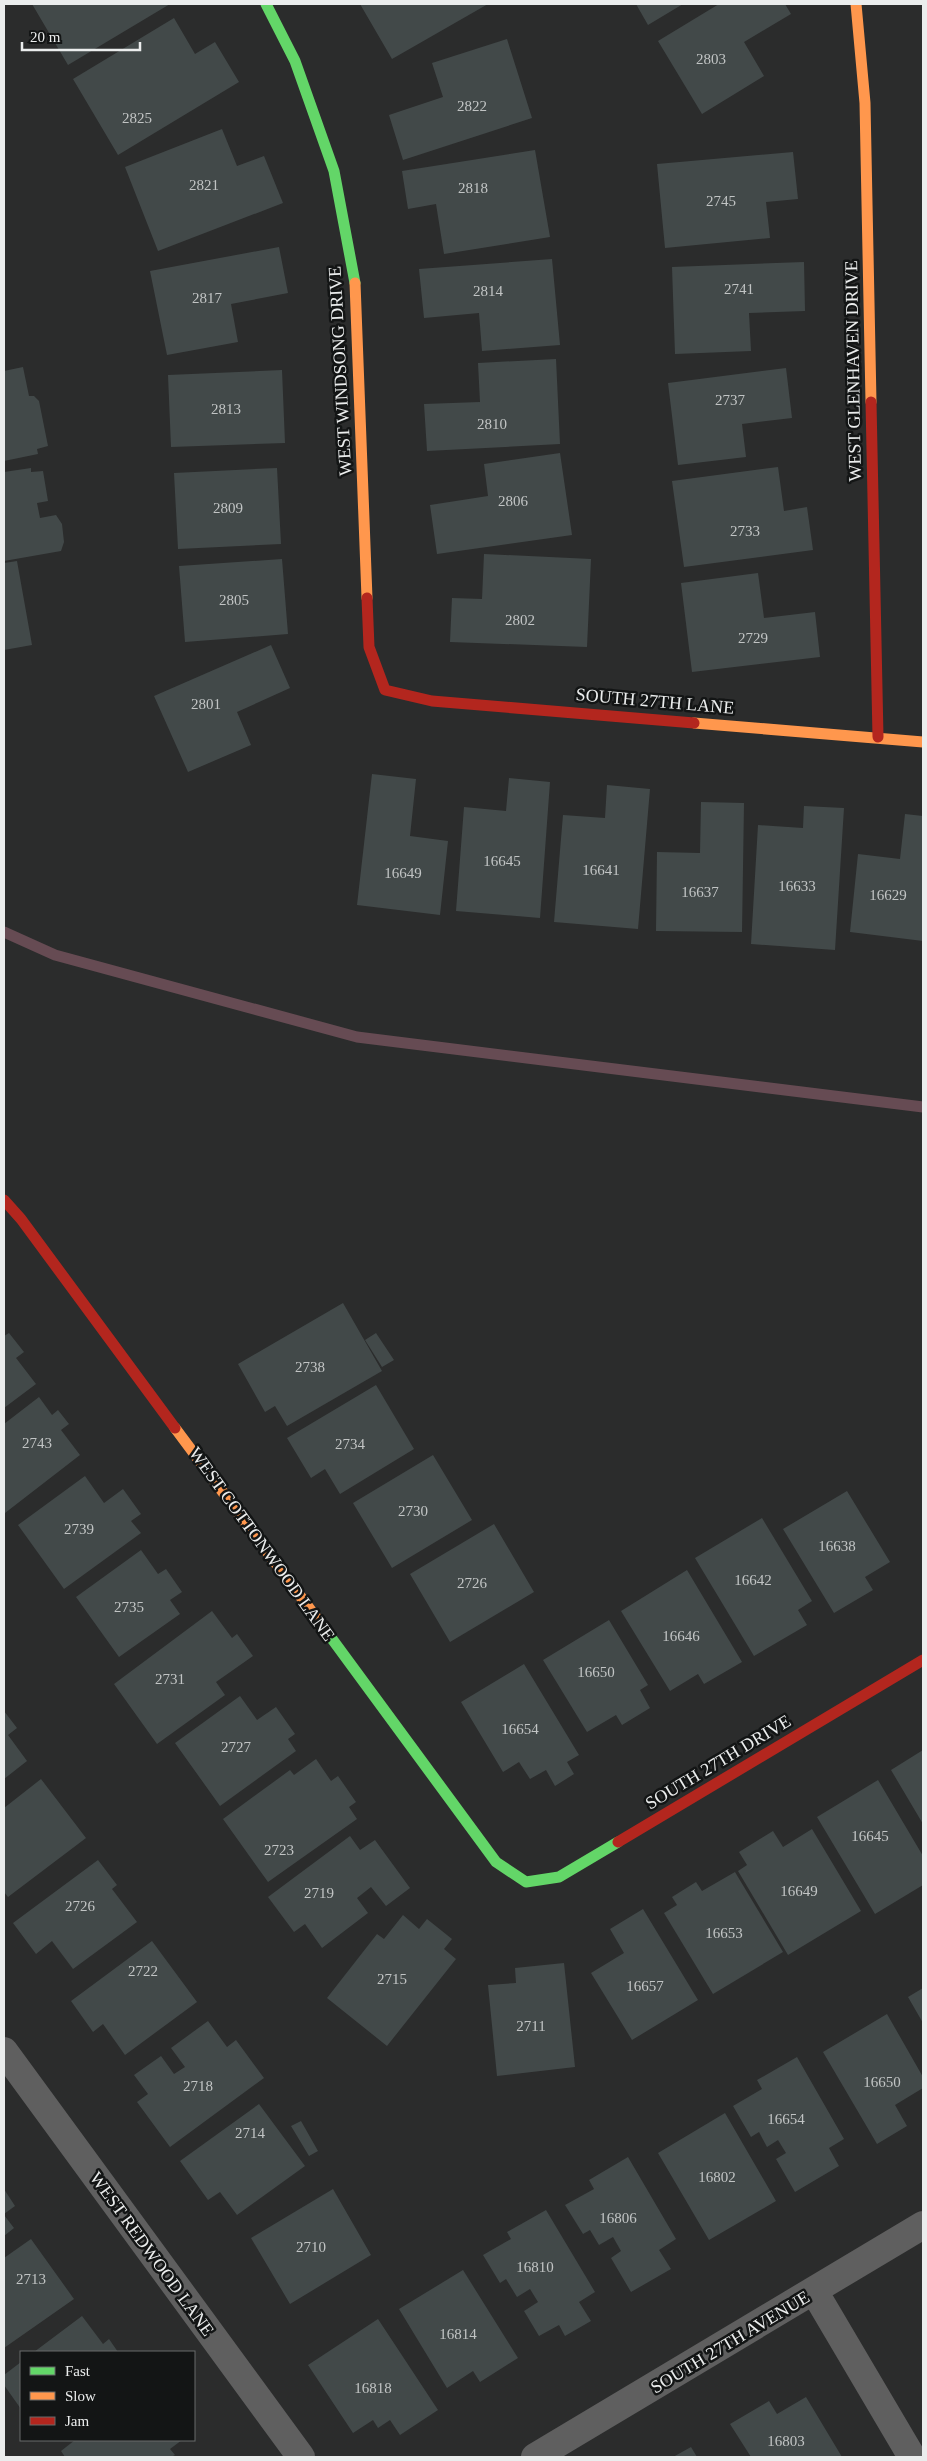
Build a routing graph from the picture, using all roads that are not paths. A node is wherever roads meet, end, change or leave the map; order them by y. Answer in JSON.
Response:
{"nodes":[{"id":1,"x":266,"y":4,"type":"edge"},
{"id":2,"x":856,"y":4,"type":"edge"},
{"id":3,"x":385,"y":690,"type":"joint"},
{"id":4,"x":878,"y":737,"type":"junction"},
{"id":5,"x":923,"y":742,"type":"edge"},
{"id":6,"x":4,"y":1200,"type":"edge"},
{"id":7,"x":923,"y":1660,"type":"edge"},
{"id":8,"x":526,"y":1882,"type":"joint"},
{"id":9,"x":4,"y":2051,"type":"edge"},
{"id":10,"x":923,"y":2225,"type":"edge"},
{"id":11,"x":814,"y":2291,"type":"junction"},
{"id":12,"x":300,"y":2457,"type":"edge"},
{"id":13,"x":535,"y":2457,"type":"edge"},
{"id":14,"x":912,"y":2457,"type":"edge"}],
"edges":[{"from":1,"to":3,"type":"street","name":"WEST WINDSONG DRIVE"},
{"from":2,"to":4,"type":"street","name":"WEST GLENHAVEN DRIVE"},
{"from":3,"to":4,"type":"street","name":"SOUTH 27TH LANE"},
{"from":4,"to":5,"type":"street","name":"SOUTH 27TH LANE"},
{"from":6,"to":8,"type":"street","name":"WEST COTTONWOOD LANE"},
{"from":7,"to":8,"type":"street","name":"SOUTH 27TH DRIVE"},
{"from":9,"to":12,"type":"street","name":"WEST REDWOOD LANE"},
{"from":10,"to":11,"type":"street","name":"SOUTH 27TH AVENUE"},
{"from":11,"to":13,"type":"street","name":"SOUTH 27TH AVENUE"},
{"from":11,"to":14,"type":"street"}]}
